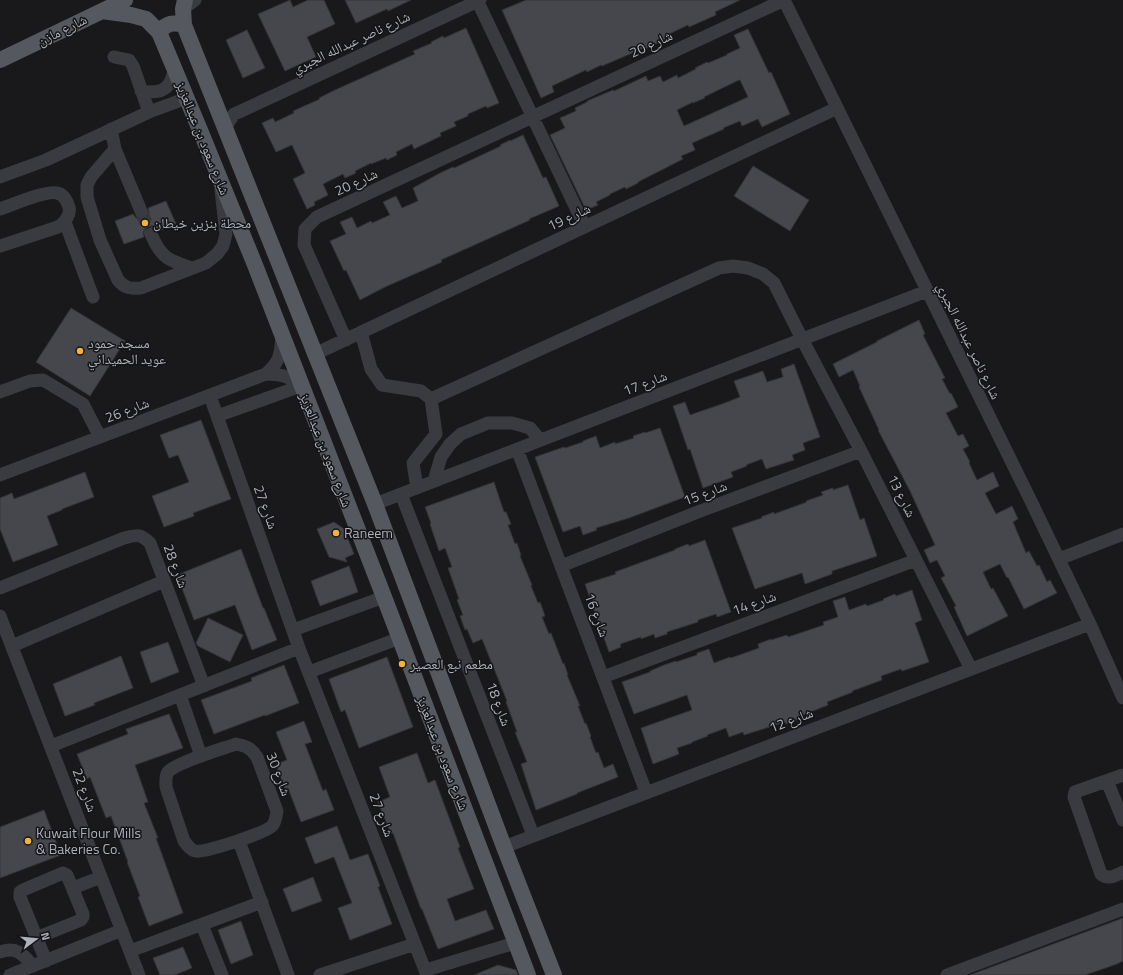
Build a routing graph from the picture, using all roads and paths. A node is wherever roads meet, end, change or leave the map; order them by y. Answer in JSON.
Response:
{"nodes":[{"id":1,"x":124,"y":0,"type":"edge"},
{"id":2,"x":478,"y":0,"type":"edge"},
{"id":3,"x":784,"y":0,"type":"edge"},
{"id":4,"x":188,"y":3,"type":"edge"},
{"id":5,"x":102,"y":11,"type":"junction"},
{"id":6,"x":184,"y":25,"type":"junction"},
{"id":7,"x":159,"y":32,"type":"junction"},
{"id":8,"x":114,"y":57,"type":"dead end"},
{"id":9,"x":0,"y":60,"type":"edge"},
{"id":10,"x":175,"y":69,"type":"junction"},
{"id":11,"x":141,"y":90,"type":"junction"},
{"id":12,"x":187,"y":98,"type":"junction"},
{"id":13,"x":837,"y":108,"type":"junction"},
{"id":14,"x":218,"y":111,"type":"junction"},
{"id":15,"x":149,"y":112,"type":"junction"},
{"id":16,"x":234,"y":114,"type":"junction"},
{"id":17,"x":533,"y":118,"type":"junction"},
{"id":18,"x":225,"y":128,"type":"junction"},
{"id":19,"x":112,"y":129,"type":"junction"},
{"id":20,"x":115,"y":149,"type":"junction"},
{"id":21,"x":0,"y":177,"type":"edge"},
{"id":22,"x":219,"y":177,"type":"junction"},
{"id":23,"x":0,"y":209,"type":"edge"},
{"id":24,"x":141,"y":211,"type":"tunnel mouth"},
{"id":25,"x":65,"y":222,"type":"junction"},
{"id":26,"x":585,"y":227,"type":"junction"},
{"id":27,"x":265,"y":230,"type":"junction"},
{"id":28,"x":151,"y":234,"type":"tunnel mouth"},
{"id":29,"x":243,"y":237,"type":"junction"},
{"id":30,"x":0,"y":246,"type":"edge"},
{"id":31,"x":275,"y":256,"type":"junction"},
{"id":32,"x":255,"y":265,"type":"junction"},
{"id":33,"x":192,"y":268,"type":"junction"},
{"id":34,"x":927,"y":291,"type":"junction"},
{"id":35,"x":93,"y":297,"type":"dead end"},
{"id":36,"x":361,"y":332,"type":"junction"},
{"id":37,"x":282,"y":338,"type":"junction"},
{"id":38,"x":802,"y":339,"type":"junction"},
{"id":39,"x":346,"y":340,"type":"junction"},
{"id":40,"x":315,"y":354,"type":"junction"},
{"id":41,"x":266,"y":374,"type":"junction"},
{"id":42,"x":301,"y":386,"type":"junction"},
{"id":43,"x":0,"y":392,"type":"edge"},
{"id":44,"x":210,"y":396,"type":"junction"},
{"id":45,"x":431,"y":399,"type":"junction"},
{"id":46,"x":217,"y":416,"type":"junction"},
{"id":47,"x":100,"y":437,"type":"junction"},
{"id":48,"x":540,"y":440,"type":"junction"},
{"id":49,"x":517,"y":449,"type":"junction"},
{"id":50,"x":861,"y":451,"type":"junction"},
{"id":51,"x":0,"y":476,"type":"edge"},
{"id":52,"x":434,"y":481,"type":"junction"},
{"id":53,"x":417,"y":488,"type":"junction"},
{"id":54,"x":401,"y":494,"type":"junction"},
{"id":55,"x":375,"y":504,"type":"junction"},
{"id":56,"x":1123,"y":534,"type":"edge"},
{"id":57,"x":1059,"y":559,"type":"junction"},
{"id":58,"x":916,"y":560,"type":"junction"},
{"id":59,"x":561,"y":566,"type":"junction"},
{"id":60,"x":164,"y":581,"type":"junction"},
{"id":61,"x":0,"y":588,"type":"edge"},
{"id":62,"x":384,"y":597,"type":"junction"},
{"id":63,"x":1,"y":624,"type":"edge"},
{"id":64,"x":1090,"y":624,"type":"junction"},
{"id":65,"x":293,"y":630,"type":"junction"},
{"id":66,"x":400,"y":638,"type":"junction"},
{"id":67,"x":12,"y":646,"type":"junction"},
{"id":68,"x":299,"y":648,"type":"junction"},
{"id":69,"x":435,"y":664,"type":"junction"},
{"id":70,"x":410,"y":667,"type":"junction"},
{"id":71,"x":971,"y":669,"type":"junction"},
{"id":72,"x":309,"y":672,"type":"junction"},
{"id":73,"x":603,"y":677,"type":"junction"},
{"id":74,"x":204,"y":686,"type":"junction"},
{"id":75,"x":444,"y":688,"type":"junction"},
{"id":76,"x":180,"y":695,"type":"junction"},
{"id":77,"x":421,"y":695,"type":"junction"},
{"id":78,"x":1123,"y":698,"type":"edge"},
{"id":79,"x":51,"y":746,"type":"junction"},
{"id":80,"x":201,"y":756,"type":"junction"},
{"id":81,"x":1123,"y":775,"type":"edge"},
{"id":82,"x":1107,"y":781,"type":"junction"},
{"id":83,"x":646,"y":792,"type":"junction"},
{"id":84,"x":1123,"y":820,"type":"edge"},
{"id":85,"x":533,"y":835,"type":"junction"},
{"id":86,"x":239,"y":840,"type":"junction"},
{"id":87,"x":504,"y":847,"type":"junction"},
{"id":88,"x":1123,"y":872,"type":"edge"},
{"id":89,"x":101,"y":877,"type":"junction"},
{"id":90,"x":73,"y":888,"type":"junction"},
{"id":91,"x":262,"y":902,"type":"junction"},
{"id":92,"x":1123,"y":909,"type":"edge"},
{"id":93,"x":202,"y":925,"type":"junction"},
{"id":94,"x":122,"y":930,"type":"junction"},
{"id":95,"x":36,"y":938,"type":"junction"},
{"id":96,"x":515,"y":943,"type":"junction"},
{"id":97,"x":415,"y":944,"type":"junction"},
{"id":98,"x":130,"y":951,"type":"junction"},
{"id":99,"x":0,"y":952,"type":"edge"},
{"id":100,"x":46,"y":961,"type":"junction"},
{"id":101,"x":33,"y":966,"type":"junction"},
{"id":102,"x":427,"y":973,"type":"edge"},
{"id":103,"x":10,"y":975,"type":"edge"},
{"id":104,"x":139,"y":975,"type":"edge"},
{"id":105,"x":222,"y":975,"type":"edge"},
{"id":106,"x":288,"y":975,"type":"edge"},
{"id":107,"x":320,"y":975,"type":"edge"},
{"id":108,"x":528,"y":975,"type":"edge"},
{"id":109,"x":554,"y":975,"type":"edge"},
{"id":110,"x":947,"y":975,"type":"edge"}],
"edges":[{"from":1,"to":5,"type":"main road","name":"شارع مازن"},
{"from":2,"to":16,"type":"street","name":"شارع ناصر عبدالله الجبري"},
{"from":2,"to":17,"type":"street"},
{"from":3,"to":13,"type":"street","name":"شارع ناصر عبدالله الجبري"},
{"from":3,"to":17,"type":"street","name":"شارع 20"},
{"from":4,"to":6,"type":"main road","name":"شارع سعود بن عبدالعزيز"},
{"from":5,"to":7,"type":"main road","name":"شارع سعود بن عبدالعزيز"},
{"from":5,"to":9,"type":"main road","name":"شارع مازن"},
{"from":6,"to":7,"type":"main road"},
{"from":6,"to":14,"type":"main road","name":"شارع سعود بن عبدالعزيز"},
{"from":7,"to":10,"type":"main road","name":"شارع سعود بن عبدالعزيز"},
{"from":8,"to":11,"type":"street"},
{"from":10,"to":11,"type":"street"},
{"from":10,"to":12,"type":"main road","name":"شارع سعود بن عبدالعزيز"},
{"from":11,"to":15,"type":"street"},
{"from":12,"to":15,"type":"street"},
{"from":12,"to":22,"type":"main road","name":"شارع سعود بن عبدالعزيز"},
{"from":13,"to":26,"type":"street","name":"شارع 19"},
{"from":13,"to":34,"type":"street","name":"شارع ناصر عبدالله الجبري"},
{"from":14,"to":16,"type":"street"},
{"from":14,"to":18,"type":"main road","name":"شارع سعود بن عبدالعزيز"},
{"from":15,"to":19,"type":"street"},
{"from":16,"to":18,"type":"street"},
{"from":17,"to":26,"type":"street"},
{"from":17,"to":39,"type":"street","name":"شارع 20"},
{"from":18,"to":27,"type":"main road","name":"شارع سعود بن عبدالعزيز"},
{"from":19,"to":20,"type":"street"},
{"from":19,"to":21,"type":"street"},
{"from":20,"to":24,"type":"street"},
{"from":20,"to":33,"type":"street"},
{"from":22,"to":29,"type":"main road","name":"شارع سعود بن عبدالعزيز"},
{"from":22,"to":33,"type":"street"},
{"from":23,"to":25,"type":"street"},
{"from":25,"to":30,"type":"street"},
{"from":25,"to":35,"type":"street"},
{"from":26,"to":36,"type":"street","name":"شارع 19"},
{"from":27,"to":29,"type":"main road"},
{"from":27,"to":31,"type":"main road","name":"شارع سعود بن عبدالعزيز"},
{"from":28,"to":33,"type":"street"},
{"from":29,"to":32,"type":"main road","name":"شارع سعود بن عبدالعزيز"},
{"from":31,"to":32,"type":"main road"},
{"from":31,"to":40,"type":"main road","name":"شارع سعود بن عبدالعزيز"},
{"from":32,"to":37,"type":"main road","name":"شارع سعود بن عبدالعزيز"},
{"from":34,"to":38,"type":"street","name":"شارع 17"},
{"from":34,"to":57,"type":"street","name":"شارع ناصر عبدالله الجبري"},
{"from":36,"to":39,"type":"street","name":"شارع 19"},
{"from":36,"to":45,"type":"street"},
{"from":37,"to":41,"type":"street"},
{"from":37,"to":42,"type":"main road","name":"شارع سعود بن عبدالعزيز"},
{"from":38,"to":45,"type":"street","name":"شارع 13"},
{"from":38,"to":48,"type":"street","name":"شارع 17"},
{"from":38,"to":50,"type":"street","name":"شارع 13"},
{"from":39,"to":40,"type":"street","name":"شارع 19"},
{"from":40,"to":55,"type":"main road","name":"شارع سعود بن عبدالعزيز"},
{"from":41,"to":42,"type":"street","name":"شارع 26"},
{"from":41,"to":44,"type":"street","name":"شارع 26"},
{"from":42,"to":46,"type":"street"},
{"from":42,"to":62,"type":"main road","name":"شارع سعود بن عبدالعزيز"},
{"from":43,"to":47,"type":"street"},
{"from":44,"to":46,"type":"street","name":"شارع 27"},
{"from":44,"to":47,"type":"street","name":"شارع 26"},
{"from":45,"to":53,"type":"street"},
{"from":46,"to":65,"type":"street","name":"شارع 27"},
{"from":47,"to":51,"type":"street","name":"شارع 26"},
{"from":48,"to":49,"type":"street","name":"شارع 17"},
{"from":48,"to":52,"type":"street"},
{"from":49,"to":52,"type":"street","name":"شارع 17"},
{"from":49,"to":59,"type":"street","name":"شارع 16"},
{"from":50,"to":58,"type":"street","name":"شارع 13"},
{"from":50,"to":59,"type":"street","name":"شارع 15"},
{"from":52,"to":53,"type":"street","name":"شارع 17"},
{"from":53,"to":54,"type":"street","name":"شارع 17"},
{"from":54,"to":55,"type":"street","name":"شارع 17"},
{"from":54,"to":85,"type":"street","name":"شارع 18"},
{"from":55,"to":69,"type":"main road","name":"شارع سعود بن عبدالعزيز"},
{"from":56,"to":57,"type":"street"},
{"from":57,"to":64,"type":"street","name":"شارع ناصر عبدالله الجبري"},
{"from":58,"to":71,"type":"street","name":"شارع 13"},
{"from":58,"to":73,"type":"street","name":"شارع 14"},
{"from":59,"to":73,"type":"street","name":"شارع 16"},
{"from":60,"to":61,"type":"street","name":"شارع 28"},
{"from":60,"to":67,"type":"street"},
{"from":60,"to":74,"type":"street","name":"شارع 28"},
{"from":62,"to":65,"type":"street"},
{"from":62,"to":66,"type":"main road","name":"شارع سعود بن عبدالعزيز"},
{"from":63,"to":67,"type":"street","name":"شارع 22"},
{"from":64,"to":71,"type":"street","name":"شارع 12"},
{"from":64,"to":78,"type":"street","name":"شارع ناصر عبدالله الجبري"},
{"from":65,"to":68,"type":"street","name":"شارع 27"},
{"from":66,"to":70,"type":"main road","name":"شارع سعود بن عبدالعزيز"},
{"from":66,"to":72,"type":"street"},
{"from":67,"to":79,"type":"street","name":"شارع 22"},
{"from":68,"to":72,"type":"street","name":"شارع 27"},
{"from":68,"to":74,"type":"street"},
{"from":69,"to":70,"type":"main road"},
{"from":69,"to":75,"type":"main road","name":"شارع سعود بن عبدالعزيز"},
{"from":70,"to":77,"type":"main road","name":"شارع سعود بن عبدالعزيز"},
{"from":71,"to":83,"type":"street","name":"شارع 12"},
{"from":72,"to":97,"type":"street","name":"شارع 27"},
{"from":73,"to":83,"type":"street","name":"شارع 16"},
{"from":74,"to":76,"type":"street"},
{"from":75,"to":77,"type":"main road"},
{"from":75,"to":87,"type":"main road","name":"شارع سعود بن عبدالعزيز"},
{"from":76,"to":79,"type":"street"},
{"from":76,"to":80,"type":"street"},
{"from":77,"to":96,"type":"main road","name":"شارع سعود بن عبدالعزيز"},
{"from":79,"to":89,"type":"street","name":"شارع 22"},
{"from":80,"to":86,"type":"street","name":"شارع 30"},
{"from":80,"to":86,"type":"street","name":"شارع 30"},
{"from":81,"to":82,"type":"street"},
{"from":82,"to":84,"type":"street"},
{"from":82,"to":88,"type":"street"},
{"from":83,"to":85,"type":"street","name":"شارع 12"},
{"from":85,"to":87,"type":"street","name":"شارع 12"},
{"from":86,"to":91,"type":"street"},
{"from":87,"to":109,"type":"main road","name":"شارع سعود بن عبدالعزيز"},
{"from":89,"to":90,"type":"street"},
{"from":89,"to":94,"type":"street","name":"شارع 22"},
{"from":90,"to":95,"type":"street"},
{"from":90,"to":95,"type":"street"},
{"from":91,"to":93,"type":"street"},
{"from":91,"to":106,"type":"street"},
{"from":92,"to":110,"type":"street"},
{"from":93,"to":98,"type":"street"},
{"from":93,"to":105,"type":"street"},
{"from":94,"to":98,"type":"street","name":"شارع 22"},
{"from":94,"to":100,"type":"street"},
{"from":95,"to":100,"type":"street"},
{"from":96,"to":102,"type":"street","name":"شارع 27"},
{"from":96,"to":108,"type":"main road","name":"شارع سعود بن عبدالعزيز"},
{"from":97,"to":102,"type":"street","name":"شارع 27"},
{"from":97,"to":107,"type":"street"},
{"from":98,"to":104,"type":"street","name":"شارع 22"},
{"from":99,"to":101,"type":"street"},
{"from":100,"to":101,"type":"street"},
{"from":101,"to":103,"type":"street"}]}
